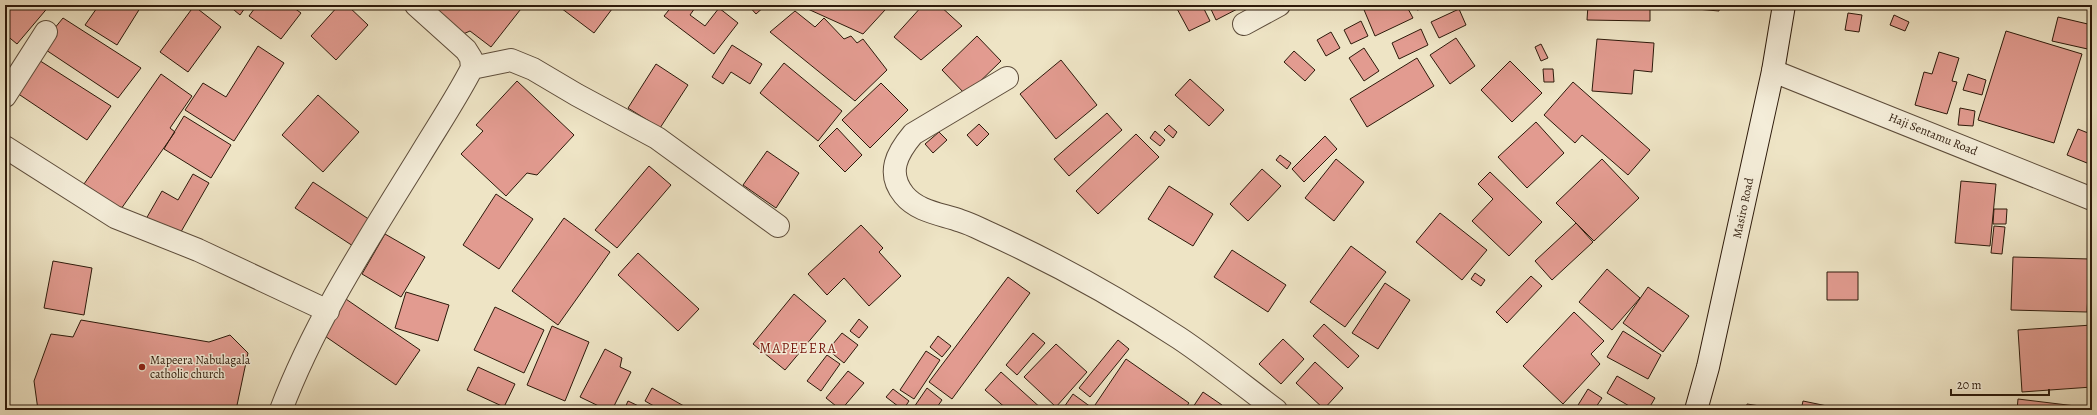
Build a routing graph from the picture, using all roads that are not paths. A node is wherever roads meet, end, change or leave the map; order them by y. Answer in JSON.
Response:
{"nodes":[{"id":1,"x":416,"y":5,"type":"edge"},
{"id":2,"x":1279,"y":5,"type":"edge"},
{"id":3,"x":1784,"y":5,"type":"edge"},
{"id":4,"x":1244,"y":24,"type":"dead end"},
{"id":5,"x":46,"y":32,"type":"dead end"},
{"id":6,"x":472,"y":68,"type":"junction"},
{"id":7,"x":1773,"y":71,"type":"junction"},
{"id":8,"x":1007,"y":78,"type":"dead end"},
{"id":9,"x":5,"y":96,"type":"edge"},
{"id":10,"x":5,"y":148,"type":"edge"},
{"id":11,"x":2092,"y":199,"type":"edge"},
{"id":12,"x":778,"y":226,"type":"dead end"},
{"id":13,"x":328,"y":312,"type":"junction"},
{"id":14,"x":281,"y":410,"type":"edge"},
{"id":15,"x":1276,"y":410,"type":"edge"},
{"id":16,"x":1696,"y":410,"type":"edge"}],
"edges":[{"from":1,"to":6,"type":"street"},
{"from":2,"to":4,"type":"street"},
{"from":3,"to":7,"type":"street","name":"Masiro Road"},
{"from":5,"to":9,"type":"street"},
{"from":6,"to":12,"type":"street"},
{"from":6,"to":13,"type":"street"},
{"from":7,"to":11,"type":"street","name":"Haji Sentamu Road"},
{"from":7,"to":16,"type":"street","name":"Masiro Road"},
{"from":8,"to":15,"type":"street"},
{"from":10,"to":13,"type":"street"},
{"from":13,"to":14,"type":"street"}]}
